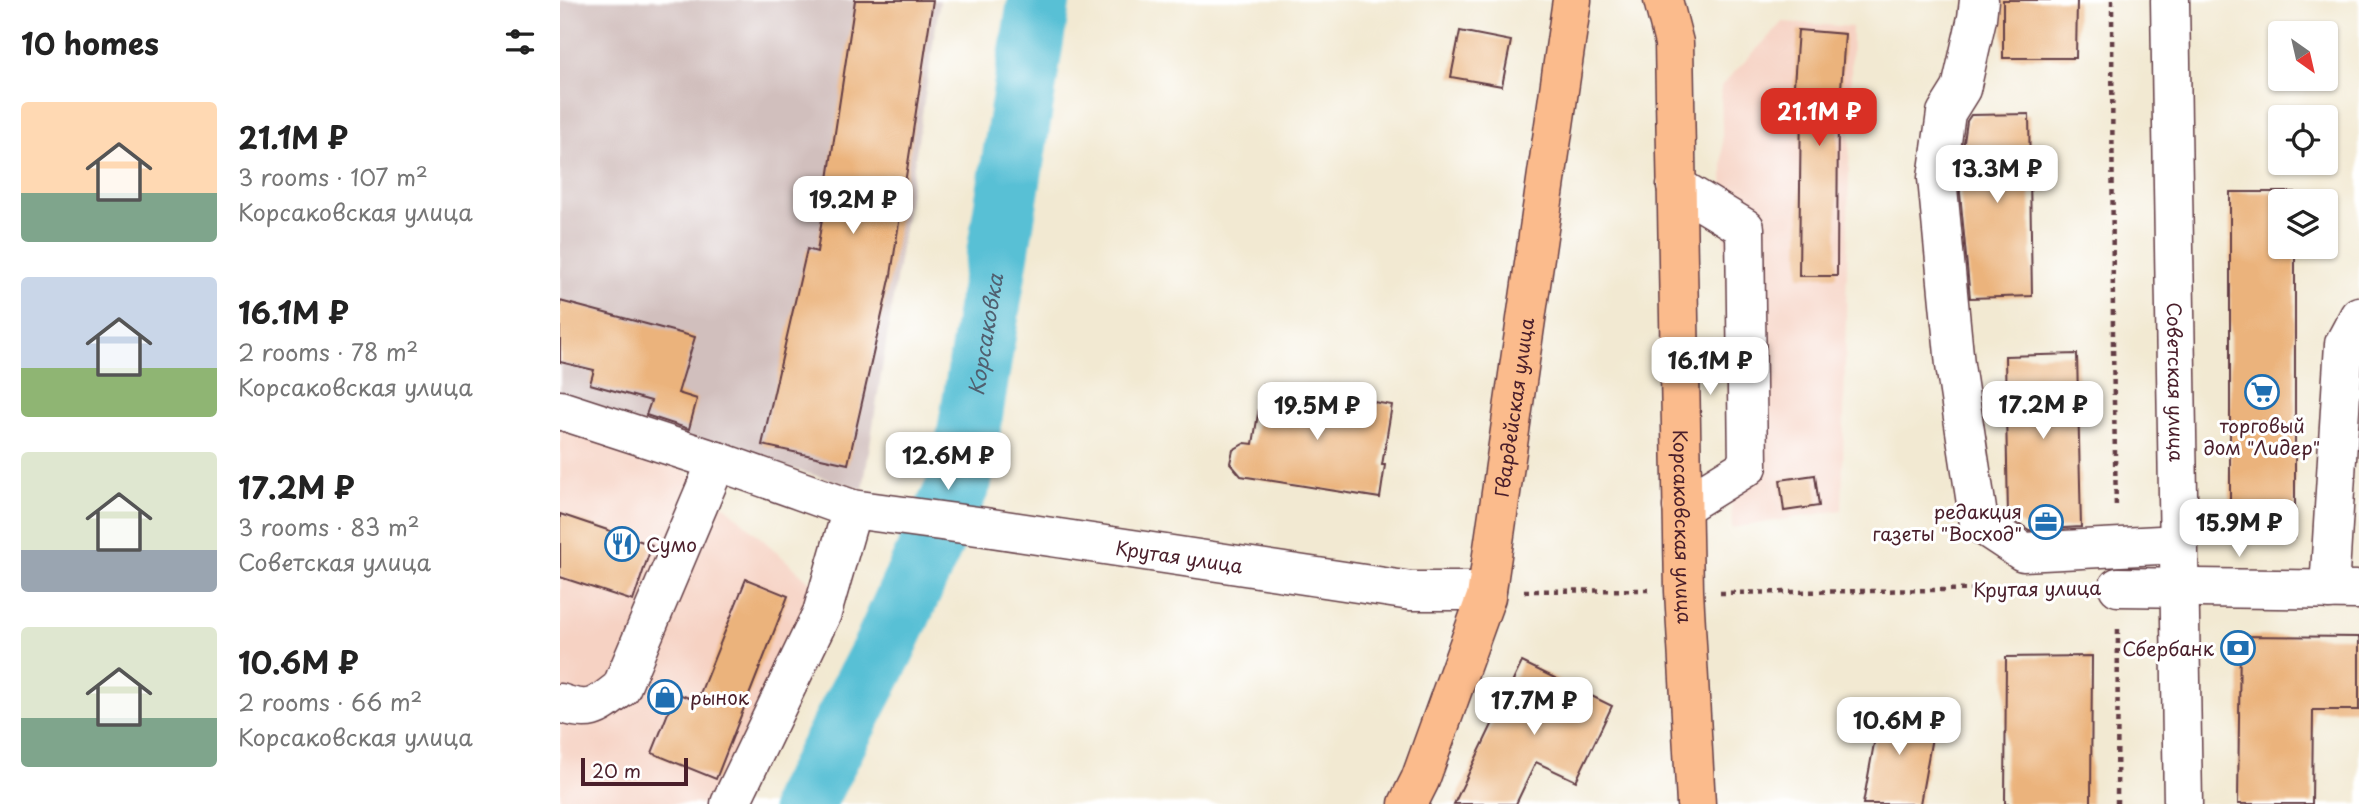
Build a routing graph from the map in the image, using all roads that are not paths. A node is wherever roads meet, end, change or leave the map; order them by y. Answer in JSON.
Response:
{"nodes":[{"id":1,"x":1572,"y":0,"type":"edge"},
{"id":2,"x":1662,"y":0,"type":"edge"},
{"id":3,"x":1979,"y":0,"type":"edge"},
{"id":4,"x":2170,"y":0,"type":"edge"},
{"id":5,"x":1676,"y":186,"type":"junction"},
{"id":6,"x":2359,"y":316,"type":"edge"},
{"id":7,"x":560,"y":410,"type":"edge"},
{"id":8,"x":717,"y":461,"type":"junction"},
{"id":9,"x":1682,"y":507,"type":"junction"},
{"id":10,"x":852,"y":509,"type":"junction"},
{"id":11,"x":2179,"y":544,"type":"junction"},
{"id":12,"x":2118,"y":587,"type":"road end"},
{"id":13,"x":2180,"y":588,"type":"junction"},
{"id":14,"x":2344,"y":590,"type":"edge"},
{"id":15,"x":1487,"y":591,"type":"junction"},
{"id":16,"x":560,"y":703,"type":"edge"},
{"id":17,"x":730,"y":804,"type":"edge"},
{"id":18,"x":1408,"y":804,"type":"edge"},
{"id":19,"x":1696,"y":804,"type":"edge"},
{"id":20,"x":2183,"y":804,"type":"edge"}],
"edges":[{"from":1,"to":15,"type":"main road","name":"Гвардейская улица"},
{"from":2,"to":5,"type":"main road","name":"Корсаковская улица"},
{"from":3,"to":11,"type":"street"},
{"from":4,"to":11,"type":"street","name":"Советская улица"},
{"from":5,"to":9,"type":"main road","name":"Корсаковская улица"},
{"from":5,"to":9,"type":"street"},
{"from":6,"to":14,"type":"street"},
{"from":7,"to":8,"type":"street","name":"Крутая улица"},
{"from":8,"to":10,"type":"street","name":"Крутая улица"},
{"from":8,"to":16,"type":"street"},
{"from":9,"to":19,"type":"main road","name":"Корсаковская улица"},
{"from":10,"to":15,"type":"street","name":"Крутая улица"},
{"from":10,"to":17,"type":"street"},
{"from":11,"to":13,"type":"street","name":"Советская улица"},
{"from":12,"to":13,"type":"street","name":"Крутая улица"},
{"from":13,"to":14,"type":"street","name":"Крутая улица"},
{"from":13,"to":20,"type":"street","name":"Советская улица"},
{"from":15,"to":18,"type":"main road","name":"Гвардейская улица"}]}
